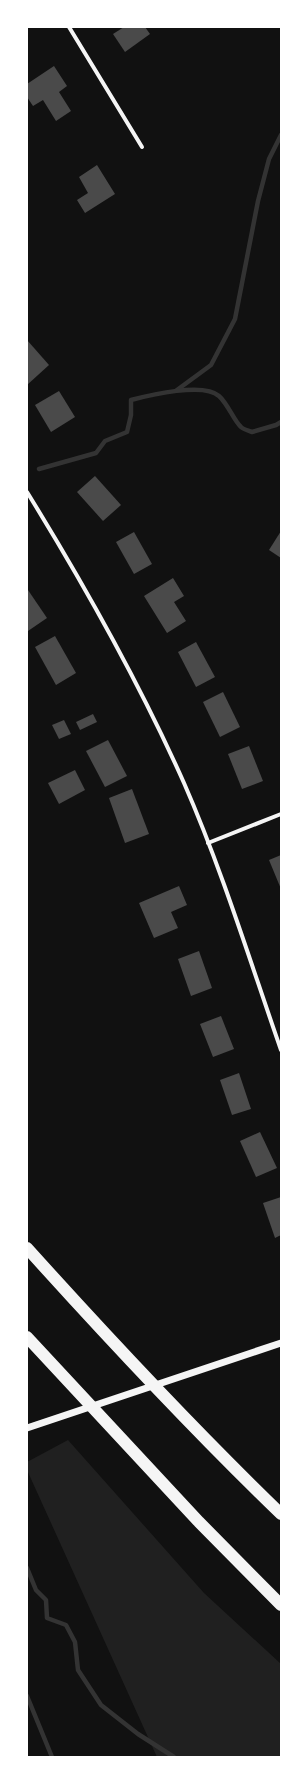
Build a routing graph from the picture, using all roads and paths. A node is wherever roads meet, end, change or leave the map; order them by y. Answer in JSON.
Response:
{"nodes":[{"id":1,"x":68,"y":27,"type":"edge"},
{"id":2,"x":142,"y":147,"type":"dead end"},
{"id":3,"x":27,"y":492,"type":"edge"},
{"id":4,"x":281,"y":814,"type":"edge"},
{"id":5,"x":208,"y":843,"type":"junction"},
{"id":6,"x":281,"y":1050,"type":"edge"},
{"id":7,"x":27,"y":1248,"type":"edge"},
{"id":8,"x":27,"y":1337,"type":"edge"},
{"id":9,"x":281,"y":1343,"type":"edge"},
{"id":10,"x":27,"y":1428,"type":"edge"},
{"id":11,"x":281,"y":1514,"type":"edge"},
{"id":12,"x":281,"y":1604,"type":"edge"}],
"edges":[{"from":1,"to":2,"type":"street"},
{"from":3,"to":5,"type":"street"},
{"from":4,"to":5,"type":"street"},
{"from":5,"to":6,"type":"street"},
{"from":7,"to":11,"type":"highway"},
{"from":8,"to":12,"type":"highway"},
{"from":9,"to":10,"type":"street"}]}
